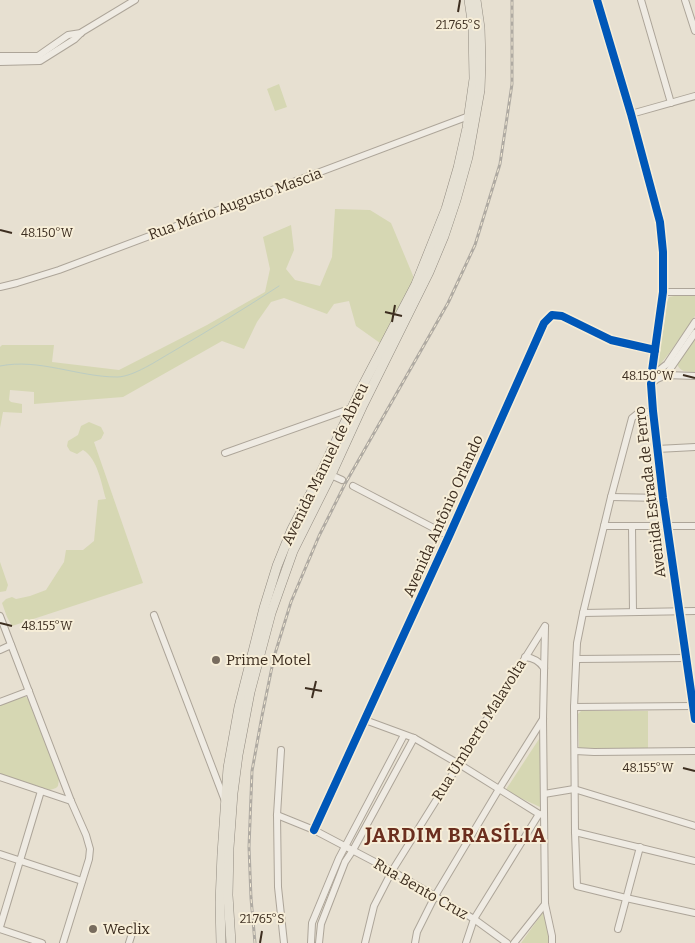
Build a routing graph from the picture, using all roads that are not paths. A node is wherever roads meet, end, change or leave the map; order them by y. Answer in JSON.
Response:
{"nodes":[{"id":1,"x":135,"y":0,"type":"edge"},
{"id":2,"x":469,"y":0,"type":"edge"},
{"id":3,"x":476,"y":0,"type":"edge"},
{"id":4,"x":597,"y":0,"type":"edge"},
{"id":5,"x":642,"y":0,"type":"edge"},
{"id":6,"x":685,"y":0,"type":"edge"},
{"id":7,"x":695,"y":31,"type":"edge"},
{"id":8,"x":82,"y":32,"type":"junction"},
{"id":9,"x":0,"y":56,"type":"edge"},
{"id":10,"x":0,"y":62,"type":"edge"},
{"id":11,"x":695,"y":96,"type":"edge"},
{"id":12,"x":671,"y":103,"type":"junction"},
{"id":13,"x":631,"y":114,"type":"junction"},
{"id":14,"x":469,"y":116,"type":"junction"},
{"id":15,"x":0,"y":287,"type":"edge"},
{"id":16,"x":663,"y":292,"type":"junction"},
{"id":17,"x":695,"y":292,"type":"edge"},
{"id":18,"x":695,"y":322,"type":"edge"},
{"id":19,"x":695,"y":333,"type":"edge"},
{"id":20,"x":655,"y":350,"type":"junction"},
{"id":21,"x":652,"y":371,"type":"junction"},
{"id":22,"x":666,"y":375,"type":"junction"},
{"id":23,"x":695,"y":376,"type":"edge"},
{"id":24,"x":651,"y":384,"type":"junction"},
{"id":25,"x":352,"y":408,"type":"junction"},
{"id":26,"x":653,"y":411,"type":"junction"},
{"id":27,"x":695,"y":448,"type":"edge"},
{"id":28,"x":657,"y":449,"type":"junction"},
{"id":29,"x":225,"y":453,"type":"dead end"},
{"id":30,"x":331,"y":475,"type":"junction"},
{"id":31,"x":342,"y":480,"type":"dead end"},
{"id":32,"x":353,"y":486,"type":"dead end"},
{"id":33,"x":611,"y":497,"type":"junction"},
{"id":34,"x":663,"y":498,"type":"junction"},
{"id":35,"x":604,"y":526,"type":"junction"},
{"id":36,"x":668,"y":526,"type":"junction"},
{"id":37,"x":695,"y":526,"type":"edge"},
{"id":38,"x":632,"y":527,"type":"junction"},
{"id":39,"x":449,"y":536,"type":"junction"},
{"id":40,"x":680,"y":611,"type":"junction"},
{"id":41,"x":695,"y":611,"type":"edge"},
{"id":42,"x":633,"y":612,"type":"junction"},
{"id":43,"x":583,"y":613,"type":"junction"},
{"id":44,"x":154,"y":615,"type":"dead end"},
{"id":45,"x":0,"y":616,"type":"edge"},
{"id":46,"x":12,"y":646,"type":"junction"},
{"id":47,"x":0,"y":650,"type":"edge"},
{"id":48,"x":525,"y":657,"type":"junction"},
{"id":49,"x":687,"y":658,"type":"junction"},
{"id":50,"x":577,"y":659,"type":"junction"},
{"id":51,"x":544,"y":668,"type":"junction"},
{"id":52,"x":29,"y":691,"type":"junction"},
{"id":53,"x":0,"y":702,"type":"edge"},
{"id":54,"x":693,"y":706,"type":"junction"},
{"id":55,"x":574,"y":707,"type":"junction"},
{"id":56,"x":544,"y":719,"type":"junction"},
{"id":57,"x":695,"y":719,"type":"edge"},
{"id":58,"x":365,"y":720,"type":"junction"},
{"id":59,"x":404,"y":735,"type":"junction"},
{"id":60,"x":414,"y":738,"type":"junction"},
{"id":61,"x":281,"y":750,"type":"dead end"},
{"id":62,"x":575,"y":751,"type":"junction"},
{"id":63,"x":695,"y":751,"type":"edge"},
{"id":64,"x":459,"y":764,"type":"junction"},
{"id":65,"x":0,"y":777,"type":"edge"},
{"id":66,"x":499,"y":789,"type":"junction"},
{"id":67,"x":574,"y":789,"type":"junction"},
{"id":68,"x":42,"y":791,"type":"junction"},
{"id":69,"x":544,"y":794,"type":"junction"},
{"id":70,"x":71,"y":801,"type":"junction"},
{"id":71,"x":225,"y":802,"type":"junction"},
{"id":72,"x":277,"y":815,"type":"junction"},
{"id":73,"x":542,"y":815,"type":"junction"},
{"id":74,"x":695,"y":826,"type":"edge"},
{"id":75,"x":314,"y":830,"type":"junction"},
{"id":76,"x":575,"y":832,"type":"junction"},
{"id":77,"x":345,"y":847,"type":"junction"},
{"id":78,"x":640,"y":847,"type":"junction"},
{"id":79,"x":353,"y":850,"type":"junction"},
{"id":80,"x":0,"y":854,"type":"edge"},
{"id":81,"x":21,"y":861,"type":"junction"},
{"id":82,"x":695,"y":861,"type":"edge"},
{"id":83,"x":392,"y":871,"type":"junction"},
{"id":84,"x":82,"y":881,"type":"junction"},
{"id":85,"x":435,"y":896,"type":"junction"},
{"id":86,"x":626,"y":898,"type":"junction"},
{"id":87,"x":545,"y":904,"type":"junction"},
{"id":88,"x":695,"y":913,"type":"edge"},
{"id":89,"x":474,"y":919,"type":"junction"},
{"id":90,"x":135,"y":924,"type":"dead end"},
{"id":91,"x":0,"y":928,"type":"edge"},
{"id":92,"x":618,"y":929,"type":"dead end"},
{"id":93,"x":42,"y":943,"type":"edge"},
{"id":94,"x":63,"y":943,"type":"edge"},
{"id":95,"x":129,"y":943,"type":"edge"},
{"id":96,"x":222,"y":943,"type":"edge"},
{"id":97,"x":231,"y":943,"type":"edge"},
{"id":98,"x":284,"y":943,"type":"edge"},
{"id":99,"x":311,"y":943,"type":"edge"},
{"id":100,"x":319,"y":943,"type":"edge"},
{"id":101,"x":365,"y":943,"type":"edge"},
{"id":102,"x":415,"y":943,"type":"edge"},
{"id":103,"x":466,"y":943,"type":"edge"},
{"id":104,"x":507,"y":943,"type":"edge"},
{"id":105,"x":514,"y":943,"type":"edge"},
{"id":106,"x":552,"y":943,"type":"edge"}],
"edges":[{"from":1,"to":8,"type":"street"},
{"from":2,"to":14,"type":"main road","name":"Avenida Manuel de Abreu"},
{"from":3,"to":30,"type":"main road","name":"Avenida Manuel de Abreu"},
{"from":4,"to":13,"type":"street","name":"Avenida Estrada de Ferro"},
{"from":5,"to":12,"type":"street"},
{"from":6,"to":7,"type":"street"},
{"from":8,"to":9,"type":"street"},
{"from":8,"to":10,"type":"street"},
{"from":11,"to":12,"type":"street"},
{"from":12,"to":13,"type":"street"},
{"from":13,"to":16,"type":"street","name":"Avenida Estrada de Ferro"},
{"from":14,"to":15,"type":"street","name":"Rua Mário Augusto Mascia"},
{"from":14,"to":25,"type":"main road","name":"Avenida Manuel de Abreu"},
{"from":16,"to":17,"type":"street"},
{"from":16,"to":20,"type":"street","name":"Avenida Estrada de Ferro"},
{"from":18,"to":21,"type":"street"},
{"from":19,"to":22,"type":"street"},
{"from":20,"to":21,"type":"street","name":"Avenida Estrada de Ferro"},
{"from":20,"to":39,"type":"street","name":"Avenida Antônio Orlando"},
{"from":21,"to":24,"type":"street","name":"Avenida Estrada de Ferro"},
{"from":22,"to":23,"type":"street"},
{"from":22,"to":24,"type":"street"},
{"from":24,"to":26,"type":"street","name":"Avenida Estrada de Ferro"},
{"from":25,"to":29,"type":"street"},
{"from":25,"to":71,"type":"main road","name":"Avenida Manuel de Abreu"},
{"from":26,"to":28,"type":"street","name":"Avenida Estrada de Ferro"},
{"from":26,"to":33,"type":"street"},
{"from":27,"to":28,"type":"street"},
{"from":28,"to":34,"type":"street","name":"Avenida Estrada de Ferro"},
{"from":30,"to":31,"type":"street"},
{"from":30,"to":97,"type":"main road","name":"Avenida Manuel de Abreu"},
{"from":32,"to":39,"type":"street"},
{"from":33,"to":34,"type":"street"},
{"from":33,"to":35,"type":"street"},
{"from":34,"to":36,"type":"street","name":"Avenida Estrada de Ferro"},
{"from":35,"to":38,"type":"street"},
{"from":35,"to":43,"type":"street"},
{"from":36,"to":37,"type":"street"},
{"from":36,"to":38,"type":"street"},
{"from":36,"to":40,"type":"street","name":"Avenida Estrada de Ferro"},
{"from":38,"to":42,"type":"street"},
{"from":39,"to":58,"type":"street","name":"Avenida Antônio Orlando"},
{"from":40,"to":41,"type":"street"},
{"from":40,"to":42,"type":"street"},
{"from":40,"to":49,"type":"street","name":"Avenida Estrada de Ferro"},
{"from":42,"to":43,"type":"street"},
{"from":43,"to":50,"type":"street"},
{"from":44,"to":71,"type":"street"},
{"from":45,"to":46,"type":"street"},
{"from":46,"to":47,"type":"street"},
{"from":46,"to":52,"type":"street"},
{"from":48,"to":51,"type":"street"},
{"from":48,"to":51,"type":"street","name":"Rua Umberto Malavolta"},
{"from":48,"to":64,"type":"street","name":"Rua Umberto Malavolta"},
{"from":49,"to":50,"type":"street"},
{"from":49,"to":54,"type":"street","name":"Avenida Estrada de Ferro"},
{"from":50,"to":55,"type":"street"},
{"from":51,"to":56,"type":"street"},
{"from":52,"to":53,"type":"street"},
{"from":52,"to":70,"type":"street"},
{"from":54,"to":55,"type":"street"},
{"from":54,"to":57,"type":"street","name":"Avenida Estrada de Ferro"},
{"from":55,"to":62,"type":"street"},
{"from":56,"to":66,"type":"street"},
{"from":56,"to":69,"type":"street"},
{"from":58,"to":59,"type":"street"},
{"from":58,"to":75,"type":"street","name":"Avenida Antônio Orlando"},
{"from":59,"to":60,"type":"street"},
{"from":59,"to":77,"type":"street"},
{"from":60,"to":64,"type":"street"},
{"from":60,"to":79,"type":"street"},
{"from":61,"to":72,"type":"street"},
{"from":62,"to":63,"type":"street"},
{"from":62,"to":67,"type":"street"},
{"from":64,"to":66,"type":"street"},
{"from":64,"to":83,"type":"street","name":"Rua Umberto Malavolta"},
{"from":65,"to":68,"type":"street"},
{"from":66,"to":73,"type":"street"},
{"from":66,"to":85,"type":"street"},
{"from":67,"to":69,"type":"street"},
{"from":67,"to":74,"type":"street"},
{"from":67,"to":76,"type":"street"},
{"from":68,"to":70,"type":"street"},
{"from":68,"to":81,"type":"street"},
{"from":69,"to":73,"type":"street"},
{"from":70,"to":84,"type":"street"},
{"from":71,"to":96,"type":"main road","name":"Avenida Manuel de Abreu"},
{"from":72,"to":75,"type":"street","name":"Rua Bento Cruz"},
{"from":72,"to":98,"type":"street"},
{"from":73,"to":87,"type":"street"},
{"from":73,"to":89,"type":"street"},
{"from":75,"to":77,"type":"street","name":"Rua Bento Cruz"},
{"from":76,"to":78,"type":"street"},
{"from":76,"to":86,"type":"street"},
{"from":77,"to":79,"type":"street","name":"Rua Bento Cruz"},
{"from":77,"to":99,"type":"street"},
{"from":78,"to":82,"type":"street"},
{"from":78,"to":86,"type":"street"},
{"from":79,"to":83,"type":"street","name":"Rua Bento Cruz"},
{"from":79,"to":100,"type":"street"},
{"from":80,"to":81,"type":"street"},
{"from":81,"to":84,"type":"street"},
{"from":81,"to":91,"type":"street"},
{"from":83,"to":85,"type":"street","name":"Rua Bento Cruz"},
{"from":83,"to":101,"type":"street","name":"Rua Umberto Malavolta"},
{"from":84,"to":94,"type":"street"},
{"from":85,"to":89,"type":"street","name":"Rua Bento Cruz"},
{"from":85,"to":102,"type":"street"},
{"from":86,"to":88,"type":"street"},
{"from":86,"to":92,"type":"street"},
{"from":87,"to":105,"type":"street"},
{"from":87,"to":106,"type":"street"},
{"from":89,"to":103,"type":"street"},
{"from":89,"to":104,"type":"street","name":"Rua Bento Cruz"},
{"from":90,"to":95,"type":"street"},
{"from":91,"to":93,"type":"street"}]}
